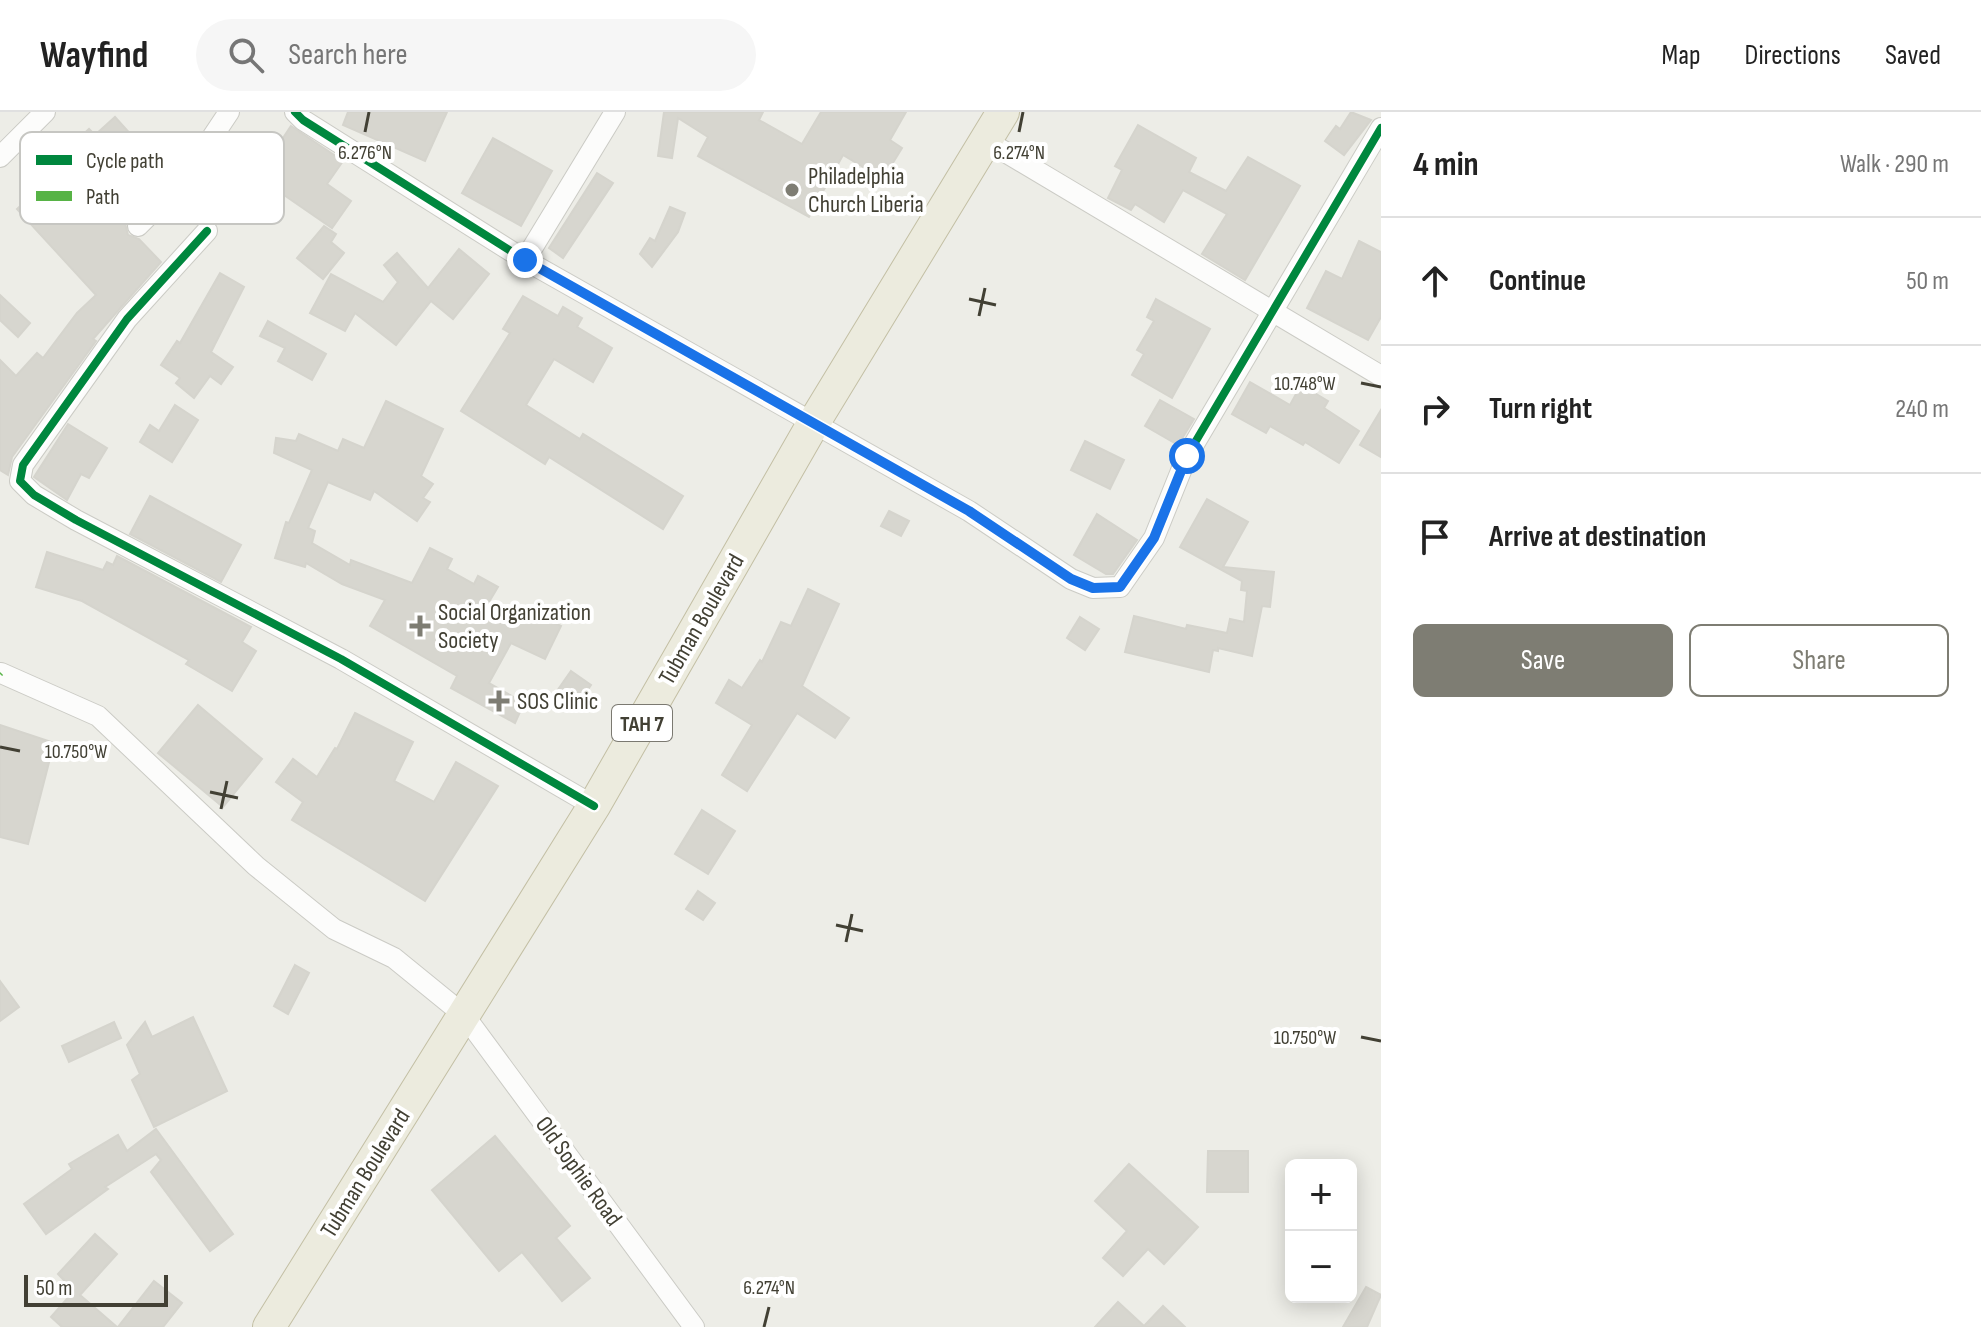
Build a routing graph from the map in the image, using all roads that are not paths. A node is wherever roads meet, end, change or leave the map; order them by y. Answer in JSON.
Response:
{"nodes":[{"id":1,"x":45,"y":112,"type":"edge"},
{"id":2,"x":229,"y":112,"type":"edge"},
{"id":3,"x":615,"y":112,"type":"edge"},
{"id":4,"x":1003,"y":112,"type":"edge"},
{"id":5,"x":302,"y":115,"type":"edge"},
{"id":6,"x":1381,"y":128,"type":"edge"},
{"id":7,"x":25,"y":132,"type":"edge"},
{"id":8,"x":216,"y":132,"type":"edge"},
{"id":9,"x":20,"y":137,"type":"edge"},
{"id":10,"x":985,"y":140,"type":"junction"},
{"id":11,"x":0,"y":157,"type":"edge"},
{"id":12,"x":207,"y":231,"type":"dead end"},
{"id":13,"x":525,"y":260,"type":"junction"},
{"id":14,"x":1270,"y":311,"type":"junction"},
{"id":15,"x":1381,"y":376,"type":"edge"},
{"id":16,"x":813,"y":424,"type":"junction"},
{"id":17,"x":1,"y":673,"type":"edge"},
{"id":18,"x":594,"y":806,"type":"junction"},
{"id":19,"x":464,"y":1015,"type":"junction"},
{"id":20,"x":269,"y":1327,"type":"edge"},
{"id":21,"x":694,"y":1327,"type":"edge"}],
"edges":[{"from":1,"to":7,"type":"street"},
{"from":2,"to":8,"type":"street"},
{"from":3,"to":13,"type":"street"},
{"from":4,"to":10,"type":"highway","name":"Tubman Boulevard","number":"TAH 7"},
{"from":5,"to":13,"type":"street"},
{"from":6,"to":14,"type":"street"},
{"from":9,"to":11,"type":"street"},
{"from":10,"to":14,"type":"street"},
{"from":10,"to":16,"type":"highway","name":"Tubman Boulevard","number":"TAH 7"},
{"from":12,"to":18,"type":"street"},
{"from":13,"to":16,"type":"street"},
{"from":14,"to":15,"type":"street"},
{"from":14,"to":16,"type":"street"},
{"from":16,"to":18,"type":"highway","name":"Tubman Boulevard","number":"TAH 7"},
{"from":17,"to":19,"type":"street","name":"Old Sophie Road"},
{"from":18,"to":19,"type":"highway","name":"Tubman Boulevard","number":"TAH 7"},
{"from":19,"to":20,"type":"highway","name":"Tubman Boulevard","number":"TAH 7"},
{"from":19,"to":21,"type":"street","name":"Old Sophie Road"}]}
